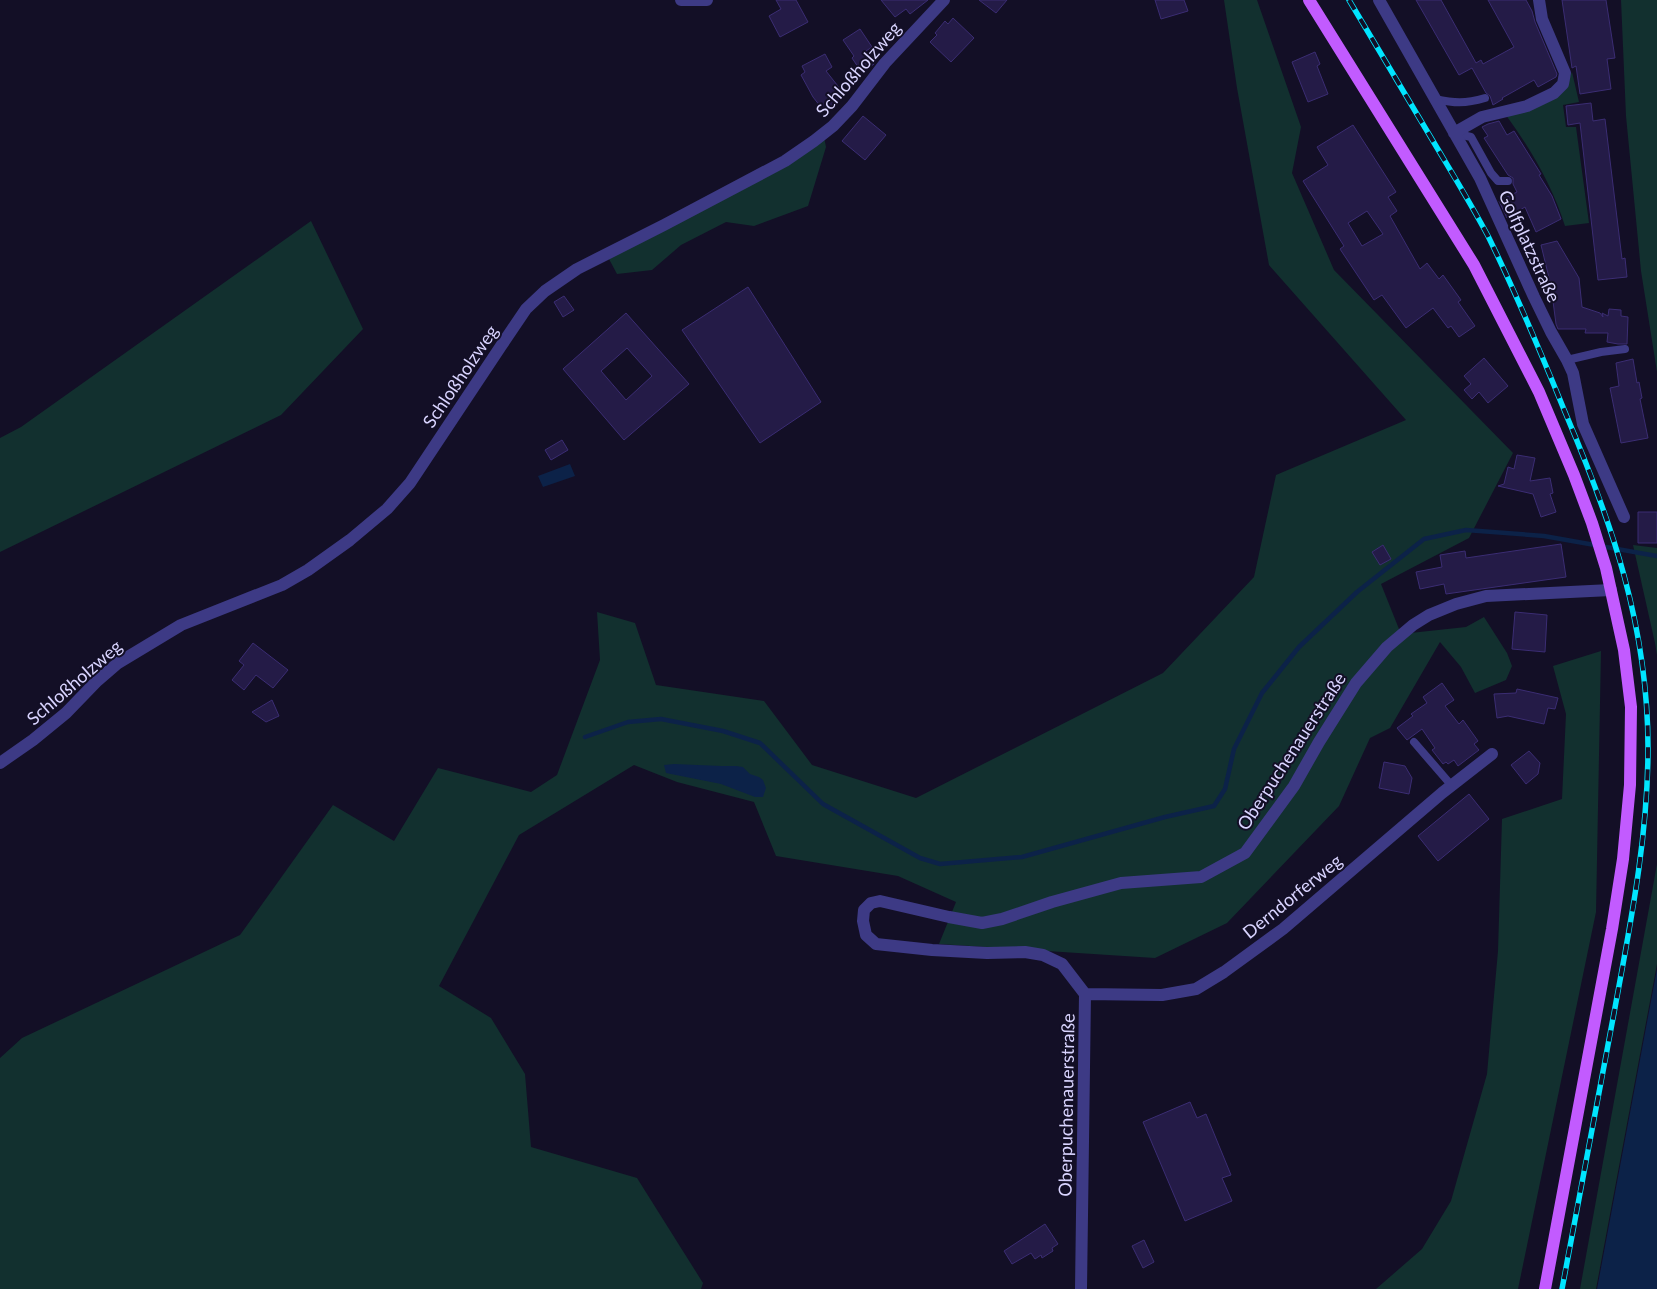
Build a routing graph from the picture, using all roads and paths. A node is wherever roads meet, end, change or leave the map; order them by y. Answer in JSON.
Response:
{"nodes":[{"id":1,"x":680,"y":0,"type":"edge"},
{"id":2,"x":706,"y":0,"type":"edge"},
{"id":3,"x":944,"y":0,"type":"edge"},
{"id":4,"x":1309,"y":0,"type":"edge"},
{"id":5,"x":1379,"y":0,"type":"edge"},
{"id":6,"x":1539,"y":0,"type":"edge"},
{"id":7,"x":1485,"y":98,"type":"dead end"},
{"id":8,"x":1435,"y":99,"type":"junction"},
{"id":9,"x":1454,"y":133,"type":"junction"},
{"id":10,"x":1508,"y":181,"type":"dead end"},
{"id":11,"x":1625,"y":349,"type":"dead end"},
{"id":12,"x":1567,"y":360,"type":"junction"},
{"id":13,"x":1624,"y":517,"type":"dead end"},
{"id":14,"x":1611,"y":590,"type":"junction"},
{"id":15,"x":1414,"y":742,"type":"dead end"},
{"id":16,"x":1492,"y":754,"type":"dead end"},
{"id":17,"x":0,"y":763,"type":"edge"},
{"id":18,"x":1452,"y":786,"type":"junction"},
{"id":19,"x":1085,"y":994,"type":"junction"},
{"id":20,"x":1081,"y":1289,"type":"edge"},
{"id":21,"x":1546,"y":1289,"type":"edge"}],
"edges":[{"from":1,"to":2,"type":"street"},
{"from":3,"to":17,"type":"street","name":"Schloßholzweg"},
{"from":4,"to":14,"type":"main road"},
{"from":5,"to":8,"type":"street","name":"Golfplatzstraße"},
{"from":6,"to":9,"type":"street"},
{"from":7,"to":8,"type":"lane"},
{"from":8,"to":9,"type":"street","name":"Golfplatzstraße"},
{"from":9,"to":10,"type":"lane"},
{"from":9,"to":12,"type":"street","name":"Golfplatzstraße"},
{"from":11,"to":12,"type":"lane"},
{"from":12,"to":13,"type":"street","name":"Golfplatzstraße"},
{"from":14,"to":19,"type":"street","name":"Oberpuchenauerstraße"},
{"from":14,"to":21,"type":"main road"},
{"from":15,"to":18,"type":"lane"},
{"from":16,"to":18,"type":"street","name":"Derndorferweg"},
{"from":18,"to":19,"type":"street","name":"Derndorferweg"},
{"from":19,"to":20,"type":"street","name":"Oberpuchenauerstraße"}]}
